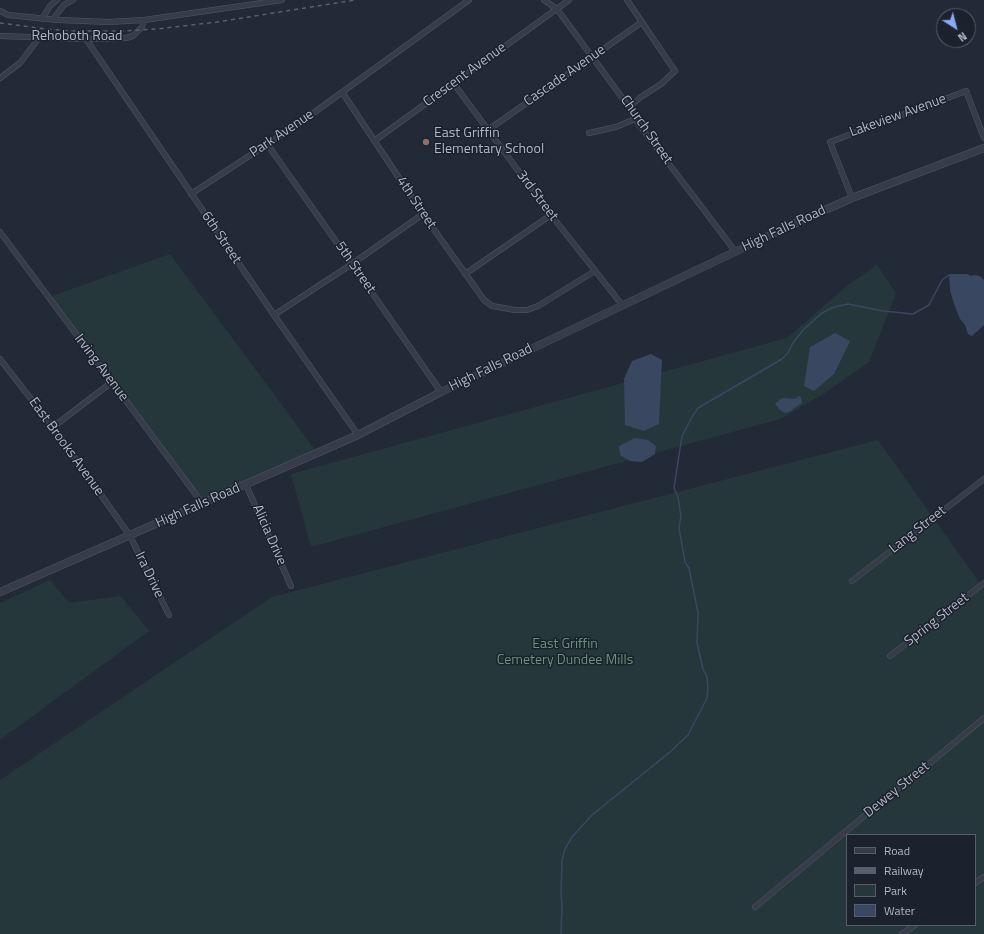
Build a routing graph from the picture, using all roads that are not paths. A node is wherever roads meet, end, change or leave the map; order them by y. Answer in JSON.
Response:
{"nodes":[{"id":1,"x":57,"y":0,"type":"edge"},
{"id":2,"x":73,"y":0,"type":"edge"},
{"id":3,"x":282,"y":0,"type":"edge"},
{"id":4,"x":468,"y":0,"type":"edge"},
{"id":5,"x":544,"y":0,"type":"edge"},
{"id":6,"x":569,"y":0,"type":"edge"},
{"id":7,"x":627,"y":0,"type":"edge"},
{"id":8,"x":557,"y":9,"type":"junction"},
{"id":9,"x":0,"y":11,"type":"edge"},
{"id":10,"x":42,"y":18,"type":"junction"},
{"id":11,"x":53,"y":19,"type":"junction"},
{"id":12,"x":144,"y":20,"type":"junction"},
{"id":13,"x":642,"y":22,"type":"junction"},
{"id":14,"x":0,"y":36,"type":"edge"},
{"id":15,"x":39,"y":38,"type":"junction"},
{"id":16,"x":86,"y":39,"type":"junction"},
{"id":17,"x":592,"y":56,"type":"junction"},
{"id":18,"x":0,"y":78,"type":"edge"},
{"id":19,"x":454,"y":84,"type":"junction"},
{"id":20,"x":342,"y":92,"type":"junction"},
{"id":21,"x":629,"y":107,"type":"junction"},
{"id":22,"x":635,"y":119,"type":"junction"},
{"id":23,"x":488,"y":130,"type":"junction"},
{"id":24,"x":589,"y":133,"type":"dead end"},
{"id":25,"x":984,"y":138,"type":"edge"},
{"id":26,"x":374,"y":141,"type":"junction"},
{"id":27,"x":267,"y":144,"type":"junction"},
{"id":28,"x":984,"y":148,"type":"edge"},
{"id":29,"x":191,"y":194,"type":"junction"},
{"id":30,"x":852,"y":198,"type":"junction"},
{"id":31,"x":423,"y":214,"type":"junction"},
{"id":32,"x":551,"y":216,"type":"junction"},
{"id":33,"x":0,"y":232,"type":"edge"},
{"id":34,"x":735,"y":251,"type":"junction"},
{"id":35,"x":352,"y":264,"type":"junction"},
{"id":36,"x":595,"y":272,"type":"junction"},
{"id":37,"x":465,"y":274,"type":"junction"},
{"id":38,"x":623,"y":306,"type":"junction"},
{"id":39,"x":274,"y":315,"type":"junction"},
{"id":40,"x":0,"y":359,"type":"edge"},
{"id":41,"x":112,"y":382,"type":"junction"},
{"id":42,"x":441,"y":392,"type":"junction"},
{"id":43,"x":53,"y":427,"type":"junction"},
{"id":44,"x":358,"y":435,"type":"junction"},
{"id":45,"x":984,"y":479,"type":"edge"},
{"id":46,"x":246,"y":485,"type":"junction"},
{"id":47,"x":203,"y":504,"type":"junction"},
{"id":48,"x":130,"y":536,"type":"junction"},
{"id":49,"x":852,"y":581,"type":"dead end"},
{"id":50,"x":984,"y":583,"type":"edge"},
{"id":51,"x":291,"y":586,"type":"dead end"},
{"id":52,"x":0,"y":592,"type":"edge"},
{"id":53,"x":168,"y":614,"type":"dead end"},
{"id":54,"x":890,"y":656,"type":"dead end"},
{"id":55,"x":984,"y":718,"type":"edge"},
{"id":56,"x":755,"y":908,"type":"dead end"},
{"id":57,"x":914,"y":926,"type":"edge"},
{"id":58,"x":902,"y":934,"type":"edge"}],
"edges":[{"from":1,"to":10,"type":"street"},
{"from":2,"to":11,"type":"street"},
{"from":3,"to":12,"type":"street"},
{"from":4,"to":20,"type":"street","name":"Park Avenue"},
{"from":5,"to":8,"type":"street","name":"Church Street"},
{"from":6,"to":8,"type":"street","name":"Crescent Avenue"},
{"from":7,"to":13,"type":"street"},
{"from":8,"to":17,"type":"street","name":"Church Street"},
{"from":8,"to":19,"type":"street","name":"Crescent Avenue"},
{"from":9,"to":10,"type":"street"},
{"from":10,"to":11,"type":"street"},
{"from":11,"to":12,"type":"street"},
{"from":12,"to":16,"type":"street","name":"Rehoboth Road"},
{"from":13,"to":17,"type":"street","name":"Cascade Avenue"},
{"from":13,"to":21,"type":"street"},
{"from":14,"to":15,"type":"street","name":"Rehoboth Road"},
{"from":15,"to":16,"type":"street","name":"Rehoboth Road"},
{"from":15,"to":18,"type":"street"},
{"from":16,"to":29,"type":"street","name":"6th Street"},
{"from":17,"to":21,"type":"street","name":"Church Street"},
{"from":17,"to":23,"type":"street","name":"Cascade Avenue"},
{"from":19,"to":23,"type":"street","name":"3rd Street"},
{"from":19,"to":26,"type":"street","name":"Crescent Avenue"},
{"from":20,"to":26,"type":"street","name":"4th Street"},
{"from":20,"to":27,"type":"street","name":"Park Avenue"},
{"from":21,"to":22,"type":"street","name":"Church Street"},
{"from":22,"to":24,"type":"street"},
{"from":22,"to":34,"type":"street","name":"Church Street"},
{"from":23,"to":32,"type":"street","name":"3rd Street"},
{"from":25,"to":30,"type":"street","name":"Lakeview Avenue"},
{"from":26,"to":31,"type":"street","name":"4th Street"},
{"from":27,"to":29,"type":"street","name":"Park Avenue"},
{"from":27,"to":35,"type":"street","name":"5th Street"},
{"from":28,"to":30,"type":"street","name":"High Falls Road"},
{"from":29,"to":39,"type":"street","name":"6th Street"},
{"from":30,"to":34,"type":"street","name":"High Falls Road"},
{"from":31,"to":35,"type":"street"},
{"from":31,"to":37,"type":"street","name":"4th Street"},
{"from":32,"to":36,"type":"street","name":"3rd Street"},
{"from":32,"to":37,"type":"street"},
{"from":33,"to":41,"type":"street","name":"Irving Avenue"},
{"from":34,"to":38,"type":"street","name":"High Falls Road"},
{"from":35,"to":39,"type":"street"},
{"from":35,"to":42,"type":"street","name":"5th Street"},
{"from":36,"to":37,"type":"street","name":"4th Street"},
{"from":36,"to":38,"type":"street","name":"3rd Street"},
{"from":38,"to":42,"type":"street","name":"High Falls Road"},
{"from":39,"to":44,"type":"street","name":"6th Street"},
{"from":40,"to":43,"type":"street","name":"East Brooks Avenue"},
{"from":41,"to":43,"type":"street"},
{"from":41,"to":47,"type":"street","name":"Irving Avenue"},
{"from":42,"to":44,"type":"street","name":"High Falls Road"},
{"from":43,"to":48,"type":"street","name":"East Brooks Avenue"},
{"from":44,"to":46,"type":"street","name":"High Falls Road"},
{"from":45,"to":49,"type":"street","name":"Lang Street"},
{"from":46,"to":47,"type":"street","name":"High Falls Road"},
{"from":46,"to":51,"type":"street","name":"Alicia Drive"},
{"from":47,"to":48,"type":"street","name":"High Falls Road"},
{"from":48,"to":52,"type":"street","name":"High Falls Road"},
{"from":48,"to":53,"type":"street","name":"Ira Drive"},
{"from":50,"to":54,"type":"street","name":"Spring Street"},
{"from":55,"to":56,"type":"street","name":"Dewey Street"},
{"from":57,"to":58,"type":"street"}]}
